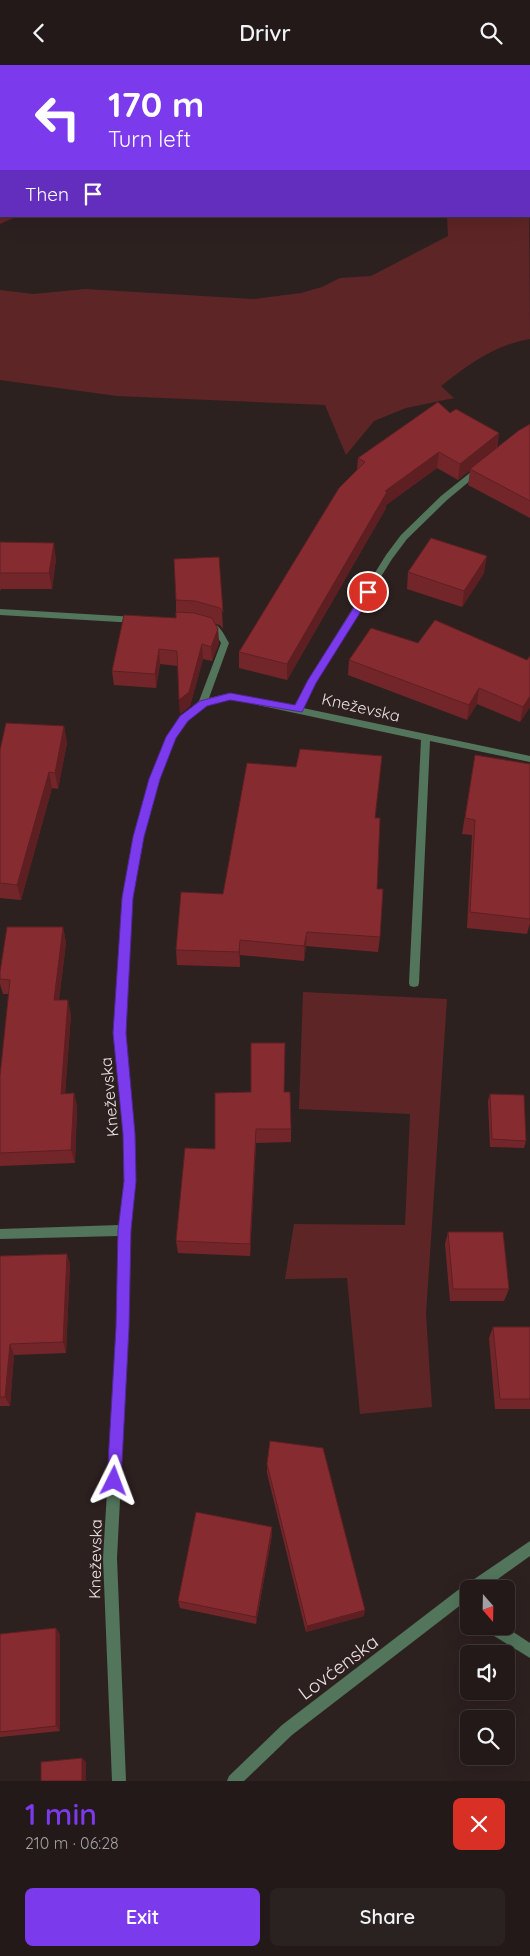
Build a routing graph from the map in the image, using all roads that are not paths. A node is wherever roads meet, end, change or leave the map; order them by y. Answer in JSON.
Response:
{"nodes":[{"id":1,"x":487,"y":464,"type":"edge"},
{"id":2,"x":0,"y":612,"type":"edge"},
{"id":3,"x":146,"y":621,"type":"edge"},
{"id":4,"x":202,"y":624,"type":"edge"},
{"id":5,"x":203,"y":703,"type":"junction"},
{"id":6,"x":298,"y":709,"type":"junction"},
{"id":7,"x":426,"y":739,"type":"junction"},
{"id":8,"x":530,"y":759,"type":"edge"},
{"id":9,"x":414,"y":983,"type":"dead end"},
{"id":10,"x":124,"y":1230,"type":"junction"},
{"id":11,"x":0,"y":1234,"type":"edge"},
{"id":12,"x":530,"y":1547,"type":"edge"},
{"id":13,"x":486,"y":1580,"type":"edge"},
{"id":14,"x":460,"y":1600,"type":"edge"},
{"id":15,"x":505,"y":1635,"type":"edge"},
{"id":16,"x":530,"y":1651,"type":"edge"},
{"id":17,"x":119,"y":1781,"type":"edge"},
{"id":18,"x":234,"y":1781,"type":"edge"}],
"edges":[{"from":1,"to":6,"type":"street"},
{"from":2,"to":3,"type":"street"},
{"from":4,"to":5,"type":"street"},
{"from":5,"to":6,"type":"street","name":"Kneževska"},
{"from":5,"to":10,"type":"street","name":"Kneževska"},
{"from":6,"to":7,"type":"street","name":"Kneževska"},
{"from":7,"to":8,"type":"street","name":"Kneževska"},
{"from":7,"to":9,"type":"street"},
{"from":10,"to":11,"type":"street"},
{"from":10,"to":17,"type":"street","name":"Kneževska"},
{"from":12,"to":13,"type":"street","name":"Lovćenska"},
{"from":14,"to":18,"type":"street","name":"Lovćenska"},
{"from":15,"to":16,"type":"street"}]}
